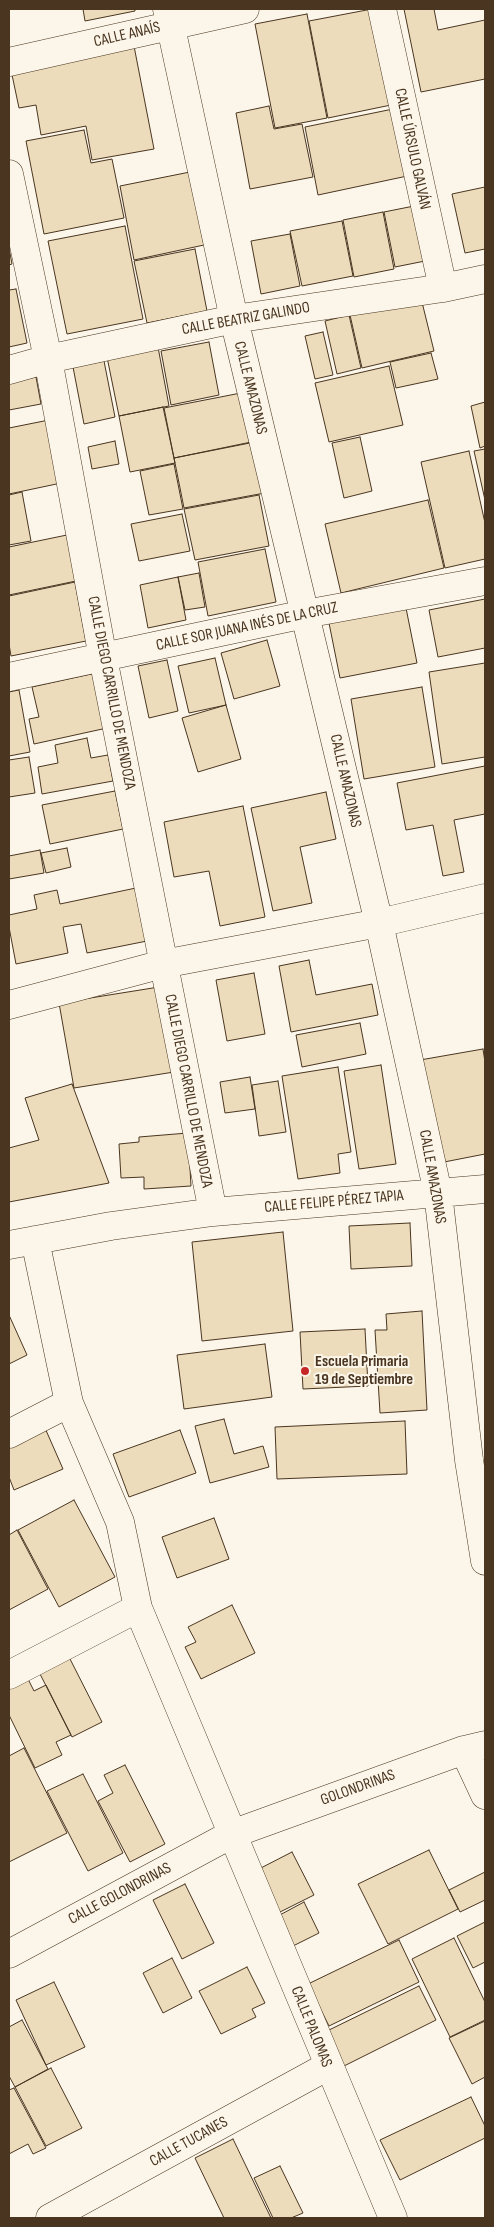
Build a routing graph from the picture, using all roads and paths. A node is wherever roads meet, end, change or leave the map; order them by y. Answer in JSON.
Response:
{"nodes":[{"id":1,"x":245,"y":9,"type":"edge"},
{"id":2,"x":382,"y":9,"type":"edge"},
{"id":3,"x":168,"y":17,"type":"edge"},
{"id":4,"x":9,"y":62,"type":"edge"},
{"id":5,"x":9,"y":174,"type":"edge"},
{"id":6,"x":485,"y":279,"type":"edge"},
{"id":7,"x":443,"y":288,"type":"junction"},
{"id":8,"x":234,"y":319,"type":"junction"},
{"id":9,"x":48,"y":359,"type":"junction"},
{"id":10,"x":9,"y":370,"type":"edge"},
{"id":11,"x":485,"y":581,"type":"edge"},
{"id":12,"x":305,"y":614,"type":"junction"},
{"id":13,"x":103,"y":658,"type":"junction"},
{"id":14,"x":9,"y":676,"type":"edge"},
{"id":15,"x":485,"y":898,"type":"edge"},
{"id":16,"x":379,"y":923,"type":"junction"},
{"id":17,"x":163,"y":964,"type":"junction"},
{"id":18,"x":9,"y":1005,"type":"edge"},
{"id":19,"x":485,"y":1189,"type":"edge"},
{"id":20,"x":438,"y":1193,"type":"junction"},
{"id":21,"x":213,"y":1212,"type":"junction"},
{"id":22,"x":35,"y":1240,"type":"junction"},
{"id":23,"x":9,"y":1246,"type":"edge"},
{"id":24,"x":69,"y":1402,"type":"junction"},
{"id":25,"x":9,"y":1434,"type":"edge"},
{"id":26,"x":477,"y":1459,"type":"edge"},
{"id":27,"x":485,"y":1561,"type":"edge"},
{"id":28,"x":138,"y":1608,"type":"junction"},
{"id":29,"x":9,"y":1675,"type":"edge"},
{"id":30,"x":475,"y":1747,"type":"edge"},
{"id":31,"x":485,"y":1795,"type":"edge"},
{"id":32,"x":232,"y":1834,"type":"junction"},
{"id":33,"x":9,"y":1954,"type":"edge"},
{"id":34,"x":328,"y":2066,"type":"junction"},
{"id":35,"x":50,"y":2218,"type":"edge"},
{"id":36,"x":393,"y":2218,"type":"edge"}],
"edges":[{"from":1,"to":3,"type":"street","name":"CALLE ANAÍS"},
{"from":2,"to":7,"type":"street","name":"CALLE ÚRSULO GALVÁN"},
{"from":3,"to":4,"type":"street","name":"CALLE ANAÍS"},
{"from":3,"to":8,"type":"street","name":"CALLE AMAZONAS"},
{"from":5,"to":9,"type":"street","name":"CALLE DIEGO CARRILLO DE MENDOZA"},
{"from":6,"to":7,"type":"street","name":"CALLE BEATRIZ GALINDO"},
{"from":7,"to":8,"type":"street","name":"CALLE BEATRIZ GALINDO"},
{"from":8,"to":9,"type":"street","name":"CALLE BEATRIZ GALINDO"},
{"from":8,"to":12,"type":"street","name":"CALLE AMAZONAS"},
{"from":9,"to":10,"type":"street","name":"CALLE BEATRIZ GALINDO"},
{"from":9,"to":13,"type":"street","name":"CALLE DIEGO CARRILLO DE MENDOZA"},
{"from":11,"to":12,"type":"street","name":"CALLE SOR JUANA INÉS DE LA CRUZ"},
{"from":12,"to":13,"type":"street","name":"CALLE SOR JUANA INÉS DE LA CRUZ"},
{"from":12,"to":16,"type":"street","name":"CALLE AMAZONAS"},
{"from":13,"to":14,"type":"street","name":"CALLE SOR JUANA INÉS DE LA CRUZ"},
{"from":13,"to":17,"type":"street","name":"CALLE DIEGO CARRILLO DE MENDOZA"},
{"from":15,"to":16,"type":"street"},
{"from":16,"to":17,"type":"street"},
{"from":16,"to":20,"type":"street","name":"CALLE AMAZONAS"},
{"from":17,"to":18,"type":"street"},
{"from":17,"to":21,"type":"street","name":"CALLE DIEGO CARRILLO DE MENDOZA"},
{"from":19,"to":20,"type":"street","name":"CALLE FELIPE PÉREZ TAPIA"},
{"from":20,"to":21,"type":"street","name":"CALLE FELIPE PÉREZ TAPIA"},
{"from":20,"to":26,"type":"street","name":"CALLE AMAZONAS"},
{"from":21,"to":22,"type":"street","name":"CALLE FELIPE PÉREZ TAPIA"},
{"from":22,"to":23,"type":"street","name":"CALLE FELIPE PÉREZ TAPIA"},
{"from":22,"to":24,"type":"street","name":"CALLE PALOMAS"},
{"from":24,"to":25,"type":"street"},
{"from":24,"to":28,"type":"street","name":"CALLE PALOMAS"},
{"from":26,"to":27,"type":"street","name":"CALLE AMAZONAS"},
{"from":28,"to":29,"type":"street"},
{"from":28,"to":32,"type":"street","name":"CALLE PALOMAS"},
{"from":30,"to":31,"type":"street"},
{"from":30,"to":32,"type":"street","name":"GOLONDRINAS"},
{"from":32,"to":33,"type":"street","name":"CALLE GOLONDRINAS"},
{"from":32,"to":34,"type":"street","name":"CALLE PALOMAS"},
{"from":34,"to":35,"type":"street","name":"CALLE TUCANES"},
{"from":34,"to":36,"type":"street","name":"CALLE PALOMAS"}]}
